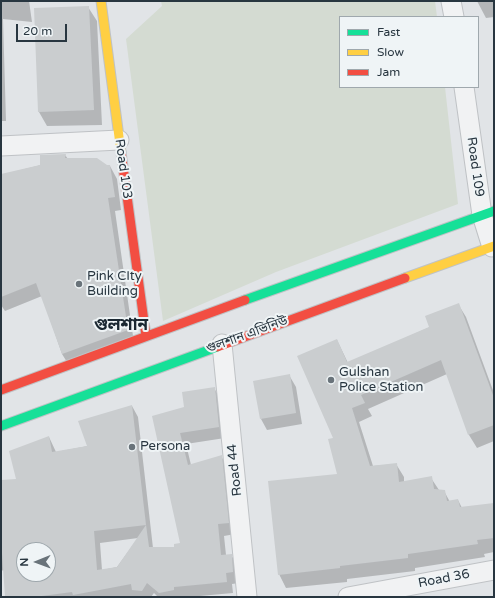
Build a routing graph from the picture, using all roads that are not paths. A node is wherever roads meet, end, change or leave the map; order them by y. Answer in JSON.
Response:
{"nodes":[{"id":1,"x":101,"y":1,"type":"edge"},
{"id":2,"x":451,"y":1,"type":"edge"},
{"id":3,"x":454,"y":16,"type":"edge"},
{"id":4,"x":464,"y":88,"type":"edge"},
{"id":5,"x":119,"y":140,"type":"junction"},
{"id":6,"x":1,"y":146,"type":"edge"},
{"id":7,"x":488,"y":213,"type":"edge"},
{"id":8,"x":493,"y":246,"type":"edge"},
{"id":9,"x":146,"y":336,"type":"junction"},
{"id":10,"x":222,"y":344,"type":"junction"},
{"id":11,"x":1,"y":390,"type":"edge"},
{"id":12,"x":1,"y":426,"type":"edge"},
{"id":13,"x":494,"y":570,"type":"edge"},
{"id":14,"x":247,"y":597,"type":"edge"},
{"id":15,"x":348,"y":597,"type":"edge"}],
"edges":[{"from":1,"to":5,"type":"main road","name":"Road 103"},
{"from":2,"to":3,"type":"street"},
{"from":4,"to":7,"type":"street","name":"Road 109"},
{"from":5,"to":6,"type":"street"},
{"from":5,"to":9,"type":"main road","name":"Road 103"},
{"from":7,"to":8,"type":"street","name":"Road 109"},
{"from":7,"to":9,"type":"main road"},
{"from":8,"to":10,"type":"main road","name":"গুলশান এভিনিউ"},
{"from":9,"to":11,"type":"main road"},
{"from":10,"to":12,"type":"main road","name":"গুলশান এভিনিউ"},
{"from":10,"to":14,"type":"street","name":"Road 44"},
{"from":13,"to":15,"type":"street","name":"Road 36"}]}
